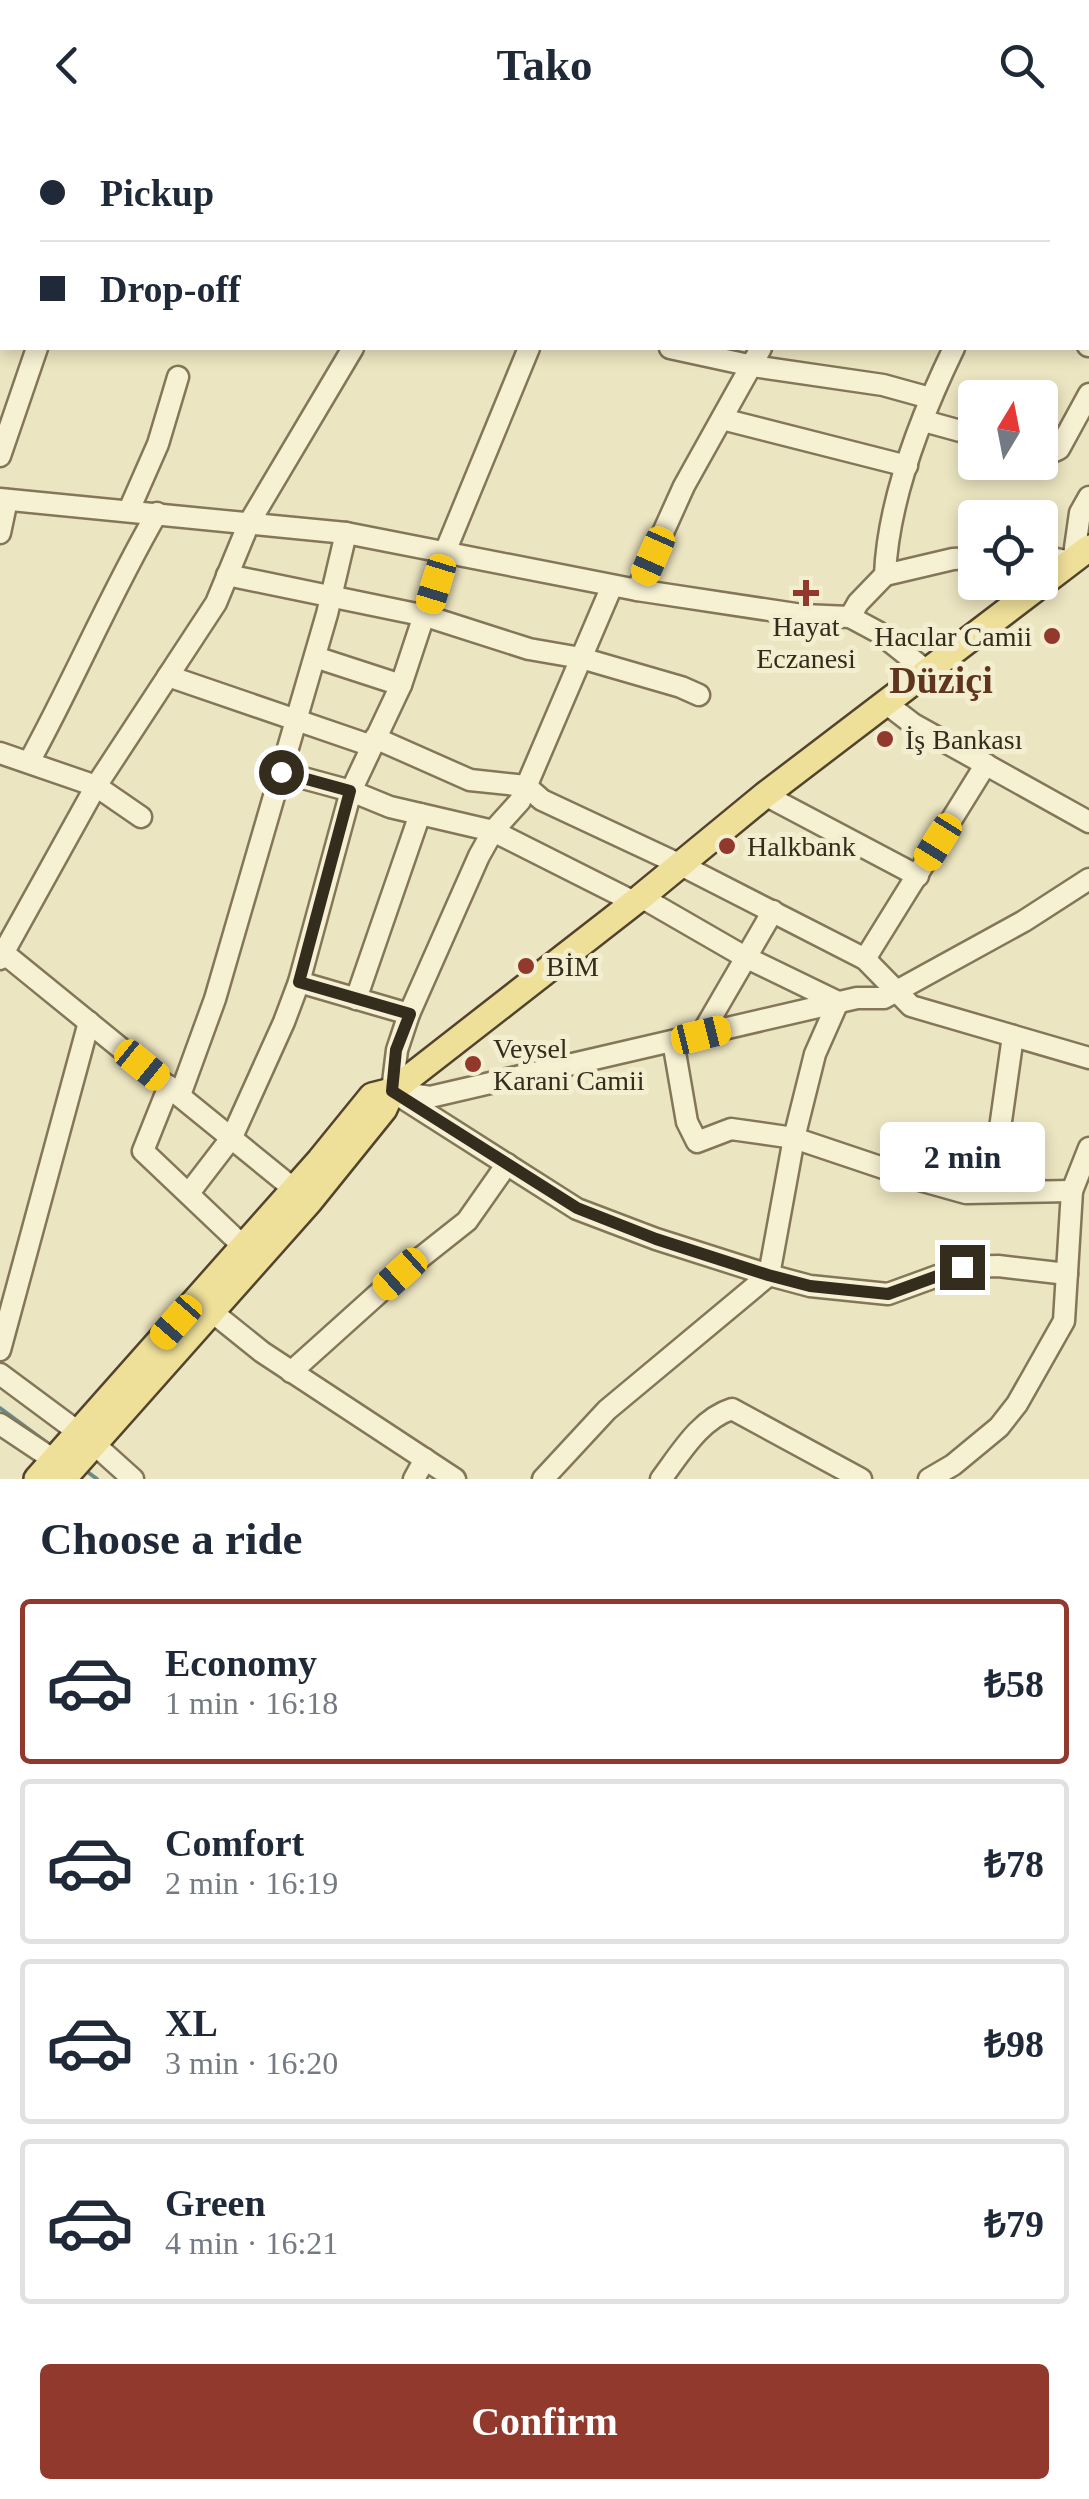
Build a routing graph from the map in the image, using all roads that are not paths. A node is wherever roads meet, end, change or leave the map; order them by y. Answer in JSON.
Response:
{"nodes":[{"id":1,"x":35,"y":350,"type":"edge"},
{"id":2,"x":351,"y":350,"type":"edge"},
{"id":3,"x":528,"y":350,"type":"edge"},
{"id":4,"x":689,"y":350,"type":"edge"},
{"id":5,"x":953,"y":350,"type":"edge"},
{"id":6,"x":757,"y":357,"type":"edge"},
{"id":7,"x":178,"y":376,"type":"dead end"},
{"id":8,"x":1089,"y":394,"type":"edge"},
{"id":9,"x":930,"y":398,"type":"junction"},
{"id":10,"x":722,"y":419,"type":"junction"},
{"id":11,"x":924,"y":421,"type":"junction"},
{"id":12,"x":958,"y":430,"type":"edge"},
{"id":13,"x":1058,"y":449,"type":"edge"},
{"id":14,"x":0,"y":456,"type":"edge"},
{"id":15,"x":907,"y":466,"type":"junction"},
{"id":16,"x":1089,"y":498,"type":"edge"},
{"id":17,"x":4,"y":500,"type":"edge"},
{"id":18,"x":129,"y":510,"type":"junction"},
{"id":19,"x":157,"y":514,"type":"junction"},
{"id":20,"x":249,"y":523,"type":"junction"},
{"id":21,"x":346,"y":533,"type":"junction"},
{"id":22,"x":0,"y":534,"type":"edge"},
{"id":23,"x":445,"y":552,"type":"junction"},
{"id":24,"x":1081,"y":555,"type":"edge"},
{"id":25,"x":958,"y":559,"type":"edge"},
{"id":26,"x":227,"y":575,"type":"junction"},
{"id":27,"x":885,"y":575,"type":"junction"},
{"id":28,"x":612,"y":586,"type":"junction"},
{"id":29,"x":637,"y":590,"type":"junction"},
{"id":30,"x":331,"y":598,"type":"junction"},
{"id":31,"x":426,"y":616,"type":"junction"},
{"id":32,"x":850,"y":617,"type":"junction"},
{"id":33,"x":315,"y":657,"type":"junction"},
{"id":34,"x":580,"y":658,"type":"junction"},
{"id":35,"x":928,"y":672,"type":"junction"},
{"id":36,"x":168,"y":676,"type":"junction"},
{"id":37,"x":400,"y":686,"type":"junction"},
{"id":38,"x":699,"y":695,"type":"dead end"},
{"id":39,"x":887,"y":704,"type":"junction"},
{"id":40,"x":296,"y":720,"type":"junction"},
{"id":41,"x":373,"y":742,"type":"junction"},
{"id":42,"x":0,"y":753,"type":"edge"},
{"id":43,"x":29,"y":762,"type":"junction"},
{"id":44,"x":986,"y":764,"type":"junction"},
{"id":45,"x":281,"y":772,"type":"junction"},
{"id":46,"x":96,"y":786,"type":"junction"},
{"id":47,"x":526,"y":786,"type":"junction"},
{"id":48,"x":350,"y":791,"type":"junction"},
{"id":49,"x":764,"y":796,"type":"junction"},
{"id":50,"x":420,"y":814,"type":"junction"},
{"id":51,"x":142,"y":818,"type":"dead end"},
{"id":52,"x":1089,"y":822,"type":"edge"},
{"id":53,"x":493,"y":831,"type":"junction"},
{"id":54,"x":681,"y":865,"type":"junction"},
{"id":55,"x":918,"y":876,"type":"junction"},
{"id":56,"x":1089,"y":878,"type":"edge"},
{"id":57,"x":637,"y":900,"type":"junction"},
{"id":58,"x":773,"y":911,"type":"junction"},
{"id":59,"x":1,"y":954,"type":"edge"},
{"id":60,"x":745,"y":957,"type":"junction"},
{"id":61,"x":865,"y":959,"type":"junction"},
{"id":62,"x":299,"y":982,"type":"junction"},
{"id":63,"x":898,"y":990,"type":"junction"},
{"id":64,"x":356,"y":1000,"type":"junction"},
{"id":65,"x":838,"y":1002,"type":"junction"},
{"id":66,"x":410,"y":1014,"type":"junction"},
{"id":67,"x":89,"y":1022,"type":"junction"},
{"id":68,"x":701,"y":1035,"type":"junction"},
{"id":69,"x":1013,"y":1036,"type":"junction"},
{"id":70,"x":673,"y":1041,"type":"junction"},
{"id":71,"x":1089,"y":1058,"type":"edge"},
{"id":72,"x":175,"y":1091,"type":"junction"},
{"id":73,"x":392,"y":1091,"type":"junction"},
{"id":74,"x":232,"y":1137,"type":"junction"},
{"id":75,"x":794,"y":1138,"type":"junction"},
{"id":76,"x":1089,"y":1148,"type":"edge"},
{"id":77,"x":507,"y":1164,"type":"junction"},
{"id":78,"x":1072,"y":1191,"type":"junction"},
{"id":79,"x":991,"y":1192,"type":"junction"},
{"id":80,"x":189,"y":1193,"type":"junction"},
{"id":81,"x":302,"y":1195,"type":"junction"},
{"id":82,"x":1080,"y":1220,"type":"edge"},
{"id":83,"x":243,"y":1246,"type":"junction"},
{"id":84,"x":1067,"y":1274,"type":"junction"},
{"id":85,"x":768,"y":1275,"type":"junction"},
{"id":86,"x":211,"y":1311,"type":"junction"},
{"id":87,"x":0,"y":1350,"type":"edge"},
{"id":88,"x":291,"y":1372,"type":"junction"},
{"id":89,"x":0,"y":1374,"type":"edge"},
{"id":90,"x":0,"y":1424,"type":"edge"},
{"id":91,"x":69,"y":1460,"type":"edge"},
{"id":92,"x":424,"y":1460,"type":"junction"},
{"id":93,"x":133,"y":1479,"type":"edge"},
{"id":94,"x":414,"y":1479,"type":"edge"},
{"id":95,"x":454,"y":1479,"type":"edge"},
{"id":96,"x":542,"y":1479,"type":"edge"},
{"id":97,"x":661,"y":1479,"type":"edge"},
{"id":98,"x":861,"y":1479,"type":"edge"},
{"id":99,"x":929,"y":1479,"type":"edge"}],
"edges":[{"from":1,"to":14,"type":"street"},
{"from":2,"to":20,"type":"street"},
{"from":3,"to":23,"type":"street"},
{"from":4,"to":6,"type":"street"},
{"from":5,"to":9,"type":"street"},
{"from":6,"to":9,"type":"street"},
{"from":6,"to":10,"type":"street"},
{"from":7,"to":18,"type":"street"},
{"from":8,"to":13,"type":"street"},
{"from":9,"to":11,"type":"street"},
{"from":10,"to":15,"type":"street"},
{"from":10,"to":29,"type":"street"},
{"from":11,"to":12,"type":"street"},
{"from":11,"to":15,"type":"street"},
{"from":15,"to":27,"type":"street"},
{"from":16,"to":24,"type":"street"},
{"from":17,"to":18,"type":"street"},
{"from":17,"to":22,"type":"street"},
{"from":18,"to":19,"type":"street"},
{"from":19,"to":20,"type":"street"},
{"from":19,"to":43,"type":"street"},
{"from":20,"to":21,"type":"street"},
{"from":20,"to":26,"type":"street"},
{"from":21,"to":23,"type":"street"},
{"from":21,"to":30,"type":"street"},
{"from":23,"to":28,"type":"street"},
{"from":23,"to":31,"type":"street"},
{"from":24,"to":35,"type":"main road"},
{"from":25,"to":27,"type":"street"},
{"from":26,"to":30,"type":"street"},
{"from":26,"to":36,"type":"street"},
{"from":27,"to":32,"type":"street"},
{"from":28,"to":29,"type":"street"},
{"from":28,"to":34,"type":"street"},
{"from":29,"to":32,"type":"street"},
{"from":30,"to":31,"type":"street"},
{"from":30,"to":33,"type":"street"},
{"from":31,"to":34,"type":"street"},
{"from":31,"to":37,"type":"street"},
{"from":32,"to":35,"type":"street"},
{"from":33,"to":37,"type":"street"},
{"from":33,"to":40,"type":"street"},
{"from":34,"to":38,"type":"street"},
{"from":34,"to":47,"type":"street"},
{"from":35,"to":39,"type":"main road"},
{"from":36,"to":40,"type":"street"},
{"from":36,"to":46,"type":"street"},
{"from":37,"to":41,"type":"street"},
{"from":39,"to":44,"type":"street"},
{"from":39,"to":49,"type":"main road"},
{"from":40,"to":41,"type":"street"},
{"from":40,"to":45,"type":"street"},
{"from":41,"to":47,"type":"street"},
{"from":41,"to":48,"type":"street"},
{"from":42,"to":43,"type":"street"},
{"from":43,"to":46,"type":"street"},
{"from":44,"to":52,"type":"street"},
{"from":44,"to":55,"type":"street"},
{"from":45,"to":48,"type":"street"},
{"from":45,"to":72,"type":"street"},
{"from":46,"to":51,"type":"street"},
{"from":46,"to":59,"type":"street"},
{"from":47,"to":53,"type":"street"},
{"from":47,"to":54,"type":"street"},
{"from":48,"to":50,"type":"street"},
{"from":48,"to":62,"type":"street"},
{"from":49,"to":54,"type":"main road"},
{"from":49,"to":55,"type":"street"},
{"from":50,"to":53,"type":"street"},
{"from":50,"to":64,"type":"street"},
{"from":53,"to":57,"type":"street"},
{"from":53,"to":66,"type":"street"},
{"from":54,"to":57,"type":"main road"},
{"from":54,"to":58,"type":"street"},
{"from":55,"to":61,"type":"street"},
{"from":56,"to":63,"type":"street"},
{"from":57,"to":60,"type":"street"},
{"from":57,"to":73,"type":"main road"},
{"from":58,"to":60,"type":"street"},
{"from":58,"to":61,"type":"street"},
{"from":59,"to":67,"type":"street"},
{"from":60,"to":65,"type":"street"},
{"from":60,"to":68,"type":"street"},
{"from":61,"to":63,"type":"street"},
{"from":62,"to":64,"type":"street"},
{"from":62,"to":74,"type":"street"},
{"from":63,"to":65,"type":"street"},
{"from":63,"to":69,"type":"street"},
{"from":64,"to":66,"type":"street"},
{"from":65,"to":68,"type":"street"},
{"from":65,"to":75,"type":"street"},
{"from":66,"to":73,"type":"street"},
{"from":67,"to":72,"type":"street"},
{"from":67,"to":87,"type":"street"},
{"from":68,"to":70,"type":"street"},
{"from":69,"to":71,"type":"street"},
{"from":69,"to":79,"type":"street"},
{"from":70,"to":73,"type":"street"},
{"from":70,"to":75,"type":"street"},
{"from":72,"to":74,"type":"street"},
{"from":72,"to":80,"type":"street"},
{"from":73,"to":77,"type":"street"},
{"from":73,"to":81,"type":"main road"},
{"from":74,"to":80,"type":"street"},
{"from":74,"to":81,"type":"street"},
{"from":75,"to":79,"type":"street"},
{"from":75,"to":85,"type":"street"},
{"from":76,"to":78,"type":"street"},
{"from":77,"to":85,"type":"street"},
{"from":77,"to":88,"type":"street"},
{"from":78,"to":79,"type":"street"},
{"from":78,"to":82,"type":"street"},
{"from":80,"to":83,"type":"street"},
{"from":81,"to":83,"type":"main road"},
{"from":81,"to":86,"type":"main road"},
{"from":82,"to":84,"type":"street"},
{"from":83,"to":91,"type":"main road"},
{"from":84,"to":85,"type":"street"},
{"from":84,"to":99,"type":"street"},
{"from":85,"to":96,"type":"street"},
{"from":86,"to":88,"type":"street"},
{"from":86,"to":91,"type":"main road"},
{"from":88,"to":92,"type":"street"},
{"from":89,"to":91,"type":"street"},
{"from":90,"to":91,"type":"street"},
{"from":91,"to":93,"type":"street"},
{"from":92,"to":94,"type":"street"},
{"from":92,"to":95,"type":"street"},
{"from":97,"to":98,"type":"street"}]}
